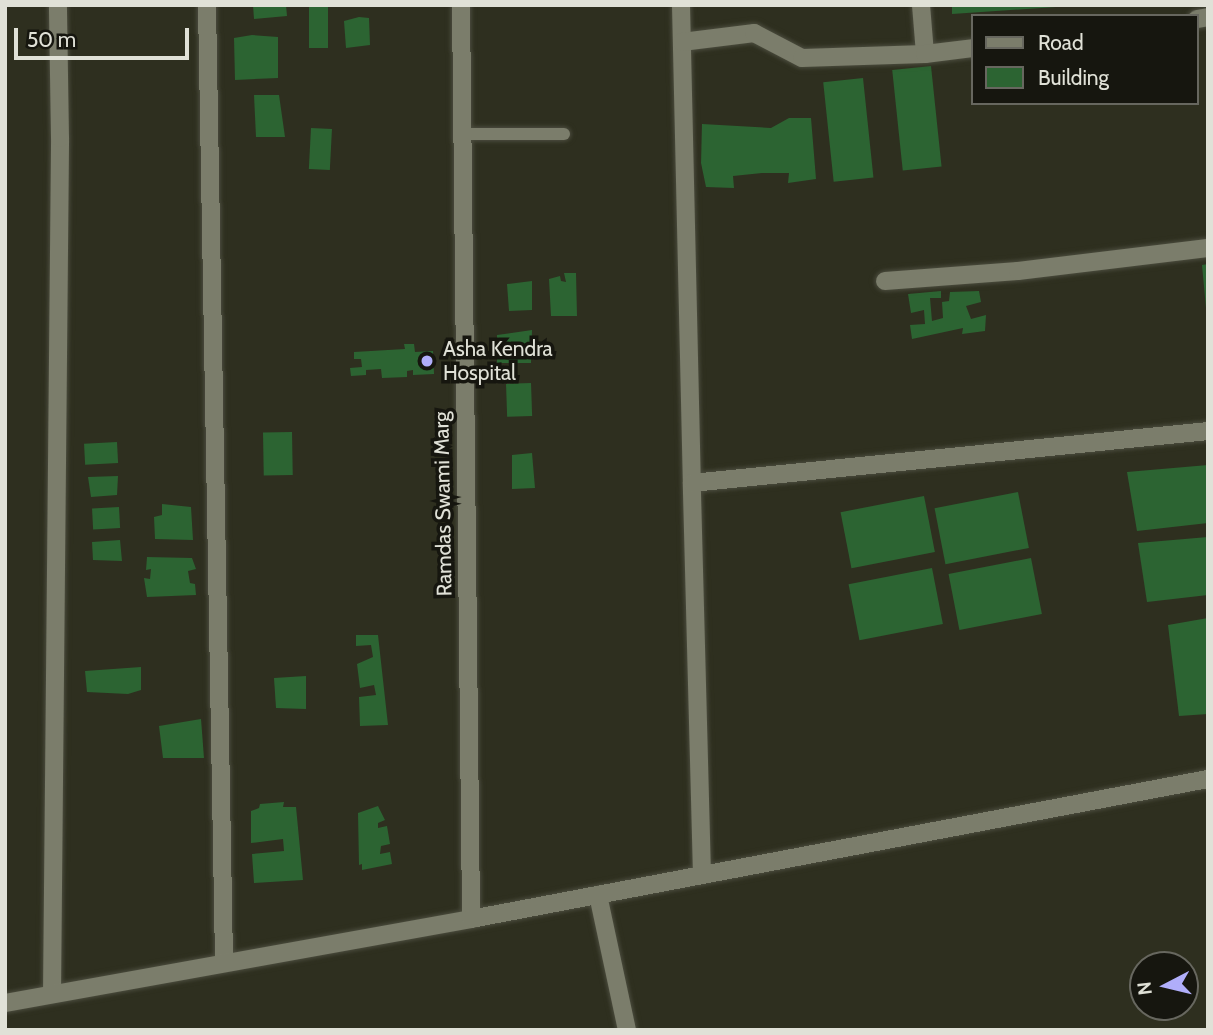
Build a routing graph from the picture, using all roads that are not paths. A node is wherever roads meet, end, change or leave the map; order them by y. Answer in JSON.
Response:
{"nodes":[{"id":1,"x":58,"y":5,"type":"edge"},
{"id":2,"x":207,"y":5,"type":"edge"},
{"id":3,"x":461,"y":5,"type":"edge"},
{"id":4,"x":681,"y":5,"type":"edge"},
{"id":5,"x":921,"y":5,"type":"edge"},
{"id":6,"x":682,"y":43,"type":"junction"},
{"id":7,"x":972,"y":48,"type":"edge"},
{"id":8,"x":925,"y":54,"type":"junction"},
{"id":9,"x":462,"y":134,"type":"junction"},
{"id":10,"x":564,"y":134,"type":"dead end"},
{"id":11,"x":1208,"y":248,"type":"edge"},
{"id":12,"x":885,"y":281,"type":"dead end"},
{"id":13,"x":1208,"y":431,"type":"edge"},
{"id":14,"x":692,"y":483,"type":"junction"},
{"id":15,"x":1208,"y":779,"type":"edge"},
{"id":16,"x":702,"y":875,"type":"junction"},
{"id":17,"x":598,"y":895,"type":"junction"},
{"id":18,"x":471,"y":919,"type":"junction"},
{"id":19,"x":224,"y":963,"type":"junction"},
{"id":20,"x":52,"y":994,"type":"junction"},
{"id":21,"x":5,"y":1003,"type":"edge"},
{"id":22,"x":627,"y":1030,"type":"edge"}],
"edges":[{"from":1,"to":20,"type":"street"},
{"from":2,"to":19,"type":"street"},
{"from":3,"to":9,"type":"street","name":"Ramdas Swami Marg"},
{"from":4,"to":6,"type":"street"},
{"from":5,"to":8,"type":"street"},
{"from":6,"to":8,"type":"street"},
{"from":6,"to":14,"type":"street"},
{"from":7,"to":8,"type":"street"},
{"from":9,"to":10,"type":"lane"},
{"from":9,"to":18,"type":"street","name":"Ramdas Swami Marg"},
{"from":11,"to":12,"type":"street"},
{"from":13,"to":14,"type":"street"},
{"from":14,"to":16,"type":"street"},
{"from":15,"to":16,"type":"street"},
{"from":16,"to":17,"type":"street"},
{"from":17,"to":18,"type":"street"},
{"from":17,"to":22,"type":"street"},
{"from":18,"to":19,"type":"street"},
{"from":19,"to":20,"type":"street"},
{"from":20,"to":21,"type":"street"}]}
